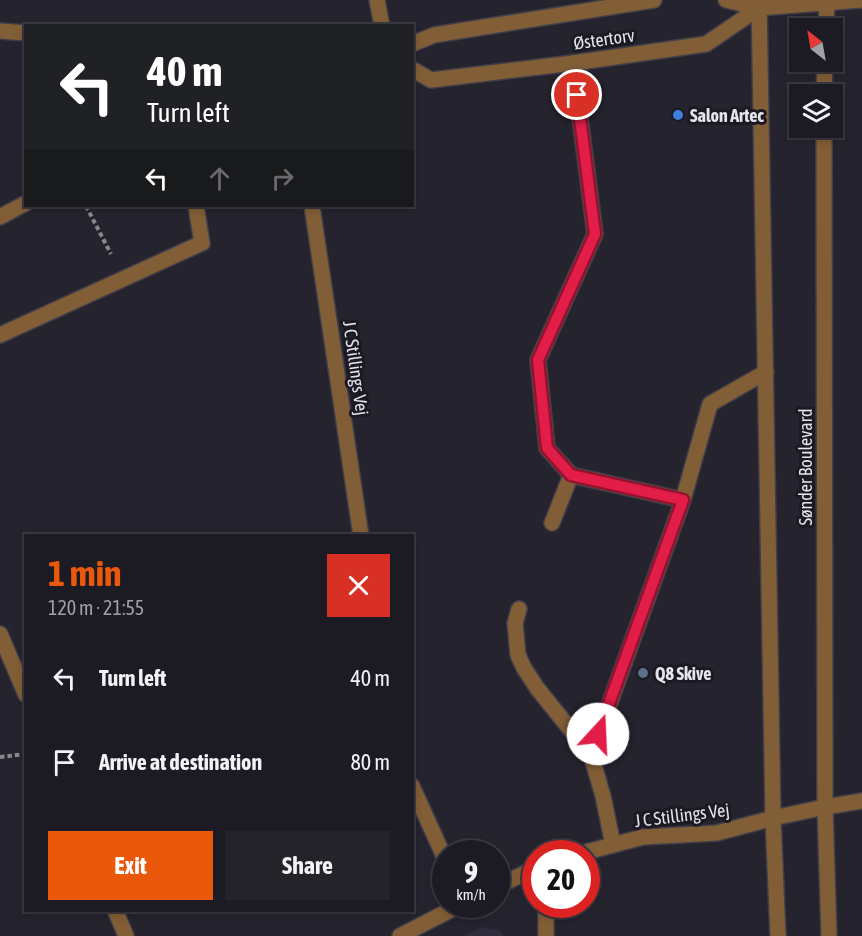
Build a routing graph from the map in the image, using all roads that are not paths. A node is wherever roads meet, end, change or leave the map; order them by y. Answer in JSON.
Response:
{"nodes":[{"id":1,"x":377,"y":0,"type":"edge"},
{"id":2,"x":654,"y":0,"type":"edge"},
{"id":3,"x":726,"y":0,"type":"edge"},
{"id":4,"x":862,"y":0,"type":"edge"},
{"id":5,"x":827,"y":1,"type":"edge"},
{"id":6,"x":759,"y":4,"type":"edge"},
{"id":7,"x":826,"y":18,"type":"edge"},
{"id":8,"x":382,"y":24,"type":"edge"},
{"id":9,"x":0,"y":31,"type":"edge"},
{"id":10,"x":24,"y":33,"type":"edge"},
{"id":11,"x":414,"y":43,"type":"edge"},
{"id":12,"x":573,"y":63,"type":"junction"},
{"id":13,"x":414,"y":70,"type":"edge"},
{"id":14,"x":824,"y":138,"type":"edge"},
{"id":15,"x":24,"y":204,"type":"edge"},
{"id":16,"x":196,"y":207,"type":"edge"},
{"id":17,"x":312,"y":207,"type":"edge"},
{"id":18,"x":0,"y":217,"type":"edge"},
{"id":19,"x":0,"y":335,"type":"edge"},
{"id":20,"x":766,"y":372,"type":"junction"},
{"id":21,"x":571,"y":475,"type":"junction"},
{"id":22,"x":683,"y":500,"type":"junction"},
{"id":23,"x":552,"y":523,"type":"dead end"},
{"id":24,"x":361,"y":534,"type":"edge"},
{"id":25,"x":519,"y":609,"type":"dead end"},
{"id":26,"x":0,"y":634,"type":"edge"},
{"id":27,"x":24,"y":690,"type":"edge"},
{"id":28,"x":591,"y":755,"type":"junction"},
{"id":29,"x":414,"y":790,"type":"edge"},
{"id":30,"x":862,"y":801,"type":"edge"},
{"id":31,"x":825,"y":807,"type":"junction"},
{"id":32,"x":773,"y":818,"type":"junction"},
{"id":33,"x":436,"y":840,"type":"edge"},
{"id":34,"x":613,"y":845,"type":"junction"},
{"id":35,"x":600,"y":848,"type":"edge"},
{"id":36,"x":116,"y":912,"type":"edge"},
{"id":37,"x":435,"y":918,"type":"edge"},
{"id":38,"x":546,"y":918,"type":"edge"},
{"id":39,"x":126,"y":936,"type":"edge"},
{"id":40,"x":400,"y":936,"type":"edge"},
{"id":41,"x":546,"y":936,"type":"edge"},
{"id":42,"x":778,"y":936,"type":"edge"},
{"id":43,"x":829,"y":936,"type":"edge"}],
"edges":[{"from":1,"to":8,"type":"street"},
{"from":2,"to":11,"type":"street","name":"Østertorv"},
{"from":3,"to":6,"type":"street"},
{"from":4,"to":5,"type":"street"},
{"from":5,"to":6,"type":"street"},
{"from":5,"to":7,"type":"street"},
{"from":6,"to":12,"type":"street","name":"Østertorv"},
{"from":6,"to":20,"type":"street","name":"Sønder Boulevard"},
{"from":9,"to":10,"type":"street"},
{"from":12,"to":13,"type":"street","name":"Østertorv"},
{"from":12,"to":21,"type":"street"},
{"from":14,"to":31,"type":"street","name":"Sønder Boulevard"},
{"from":15,"to":18,"type":"street"},
{"from":16,"to":19,"type":"street"},
{"from":17,"to":24,"type":"street","name":"J C Stillings Vej"},
{"from":20,"to":22,"type":"street"},
{"from":20,"to":32,"type":"street","name":"Sønder Boulevard"},
{"from":21,"to":22,"type":"street"},
{"from":21,"to":23,"type":"street"},
{"from":22,"to":28,"type":"street"},
{"from":25,"to":28,"type":"street"},
{"from":26,"to":27,"type":"street"},
{"from":28,"to":34,"type":"street"},
{"from":29,"to":33,"type":"street"},
{"from":30,"to":31,"type":"street"},
{"from":31,"to":32,"type":"street","name":"J C Stillings Vej"},
{"from":31,"to":43,"type":"street","name":"Sønder Boulevard"},
{"from":32,"to":34,"type":"street","name":"J C Stillings Vej"},
{"from":32,"to":42,"type":"street","name":"Sønder Boulevard"},
{"from":34,"to":35,"type":"street","name":"J C Stillings Vej"},
{"from":36,"to":39,"type":"street"},
{"from":37,"to":40,"type":"street"},
{"from":38,"to":41,"type":"street"}]}
